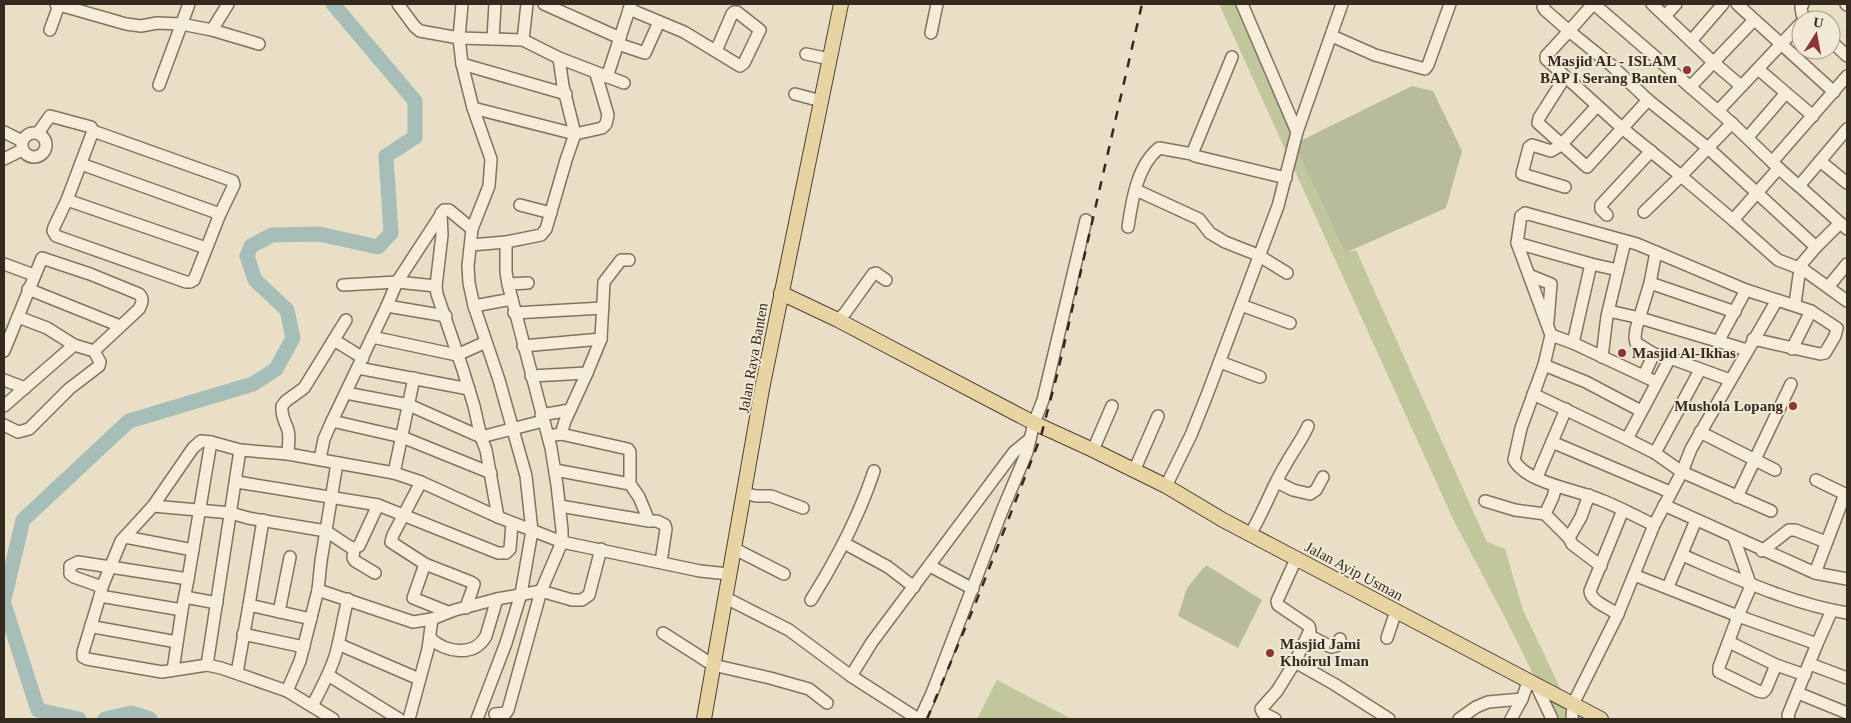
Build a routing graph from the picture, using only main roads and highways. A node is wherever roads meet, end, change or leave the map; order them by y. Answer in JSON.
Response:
{"nodes":[{"id":1,"x":841,"y":4,"type":"edge"},
{"id":2,"x":781,"y":293,"type":"junction"},
{"id":3,"x":704,"y":719,"type":"edge"},
{"id":4,"x":1601,"y":719,"type":"edge"}],
"edges":[{"from":1,"to":2,"type":"main road","name":"Jalan Raya Banten"},
{"from":2,"to":3,"type":"main road","name":"Jalan Raya Banten"},
{"from":2,"to":4,"type":"main road","name":"Jalan Ayip Usman"}]}
